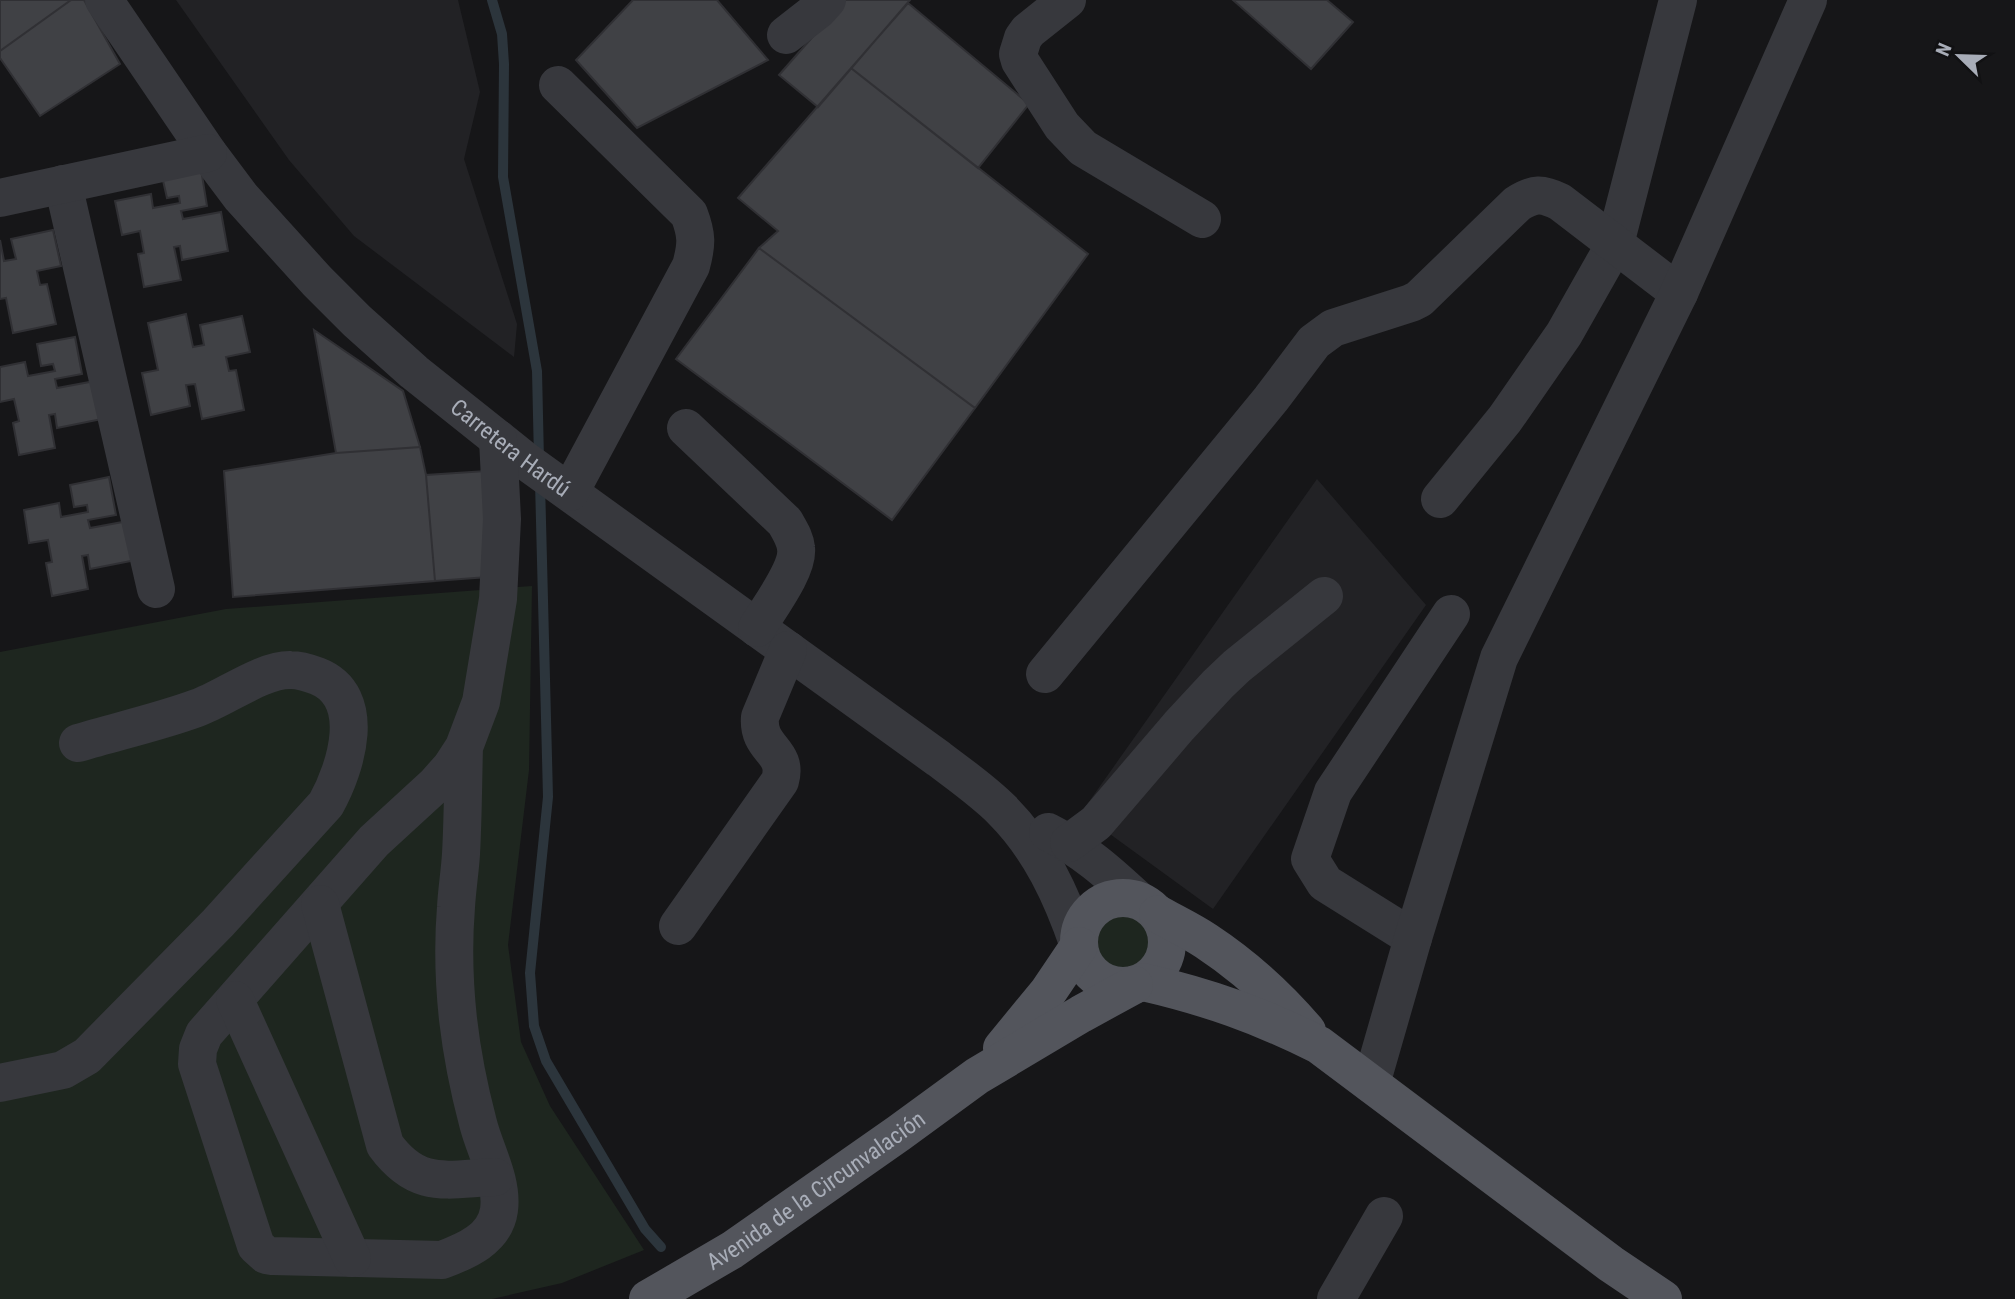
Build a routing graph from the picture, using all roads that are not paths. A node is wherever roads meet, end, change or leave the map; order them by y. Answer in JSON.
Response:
{"nodes":[{"id":1,"x":104,"y":0,"type":"edge"},
{"id":2,"x":827,"y":0,"type":"edge"},
{"id":3,"x":1067,"y":0,"type":"edge"},
{"id":4,"x":1678,"y":0,"type":"edge"},
{"id":5,"x":1808,"y":0,"type":"edge"},
{"id":6,"x":786,"y":35,"type":"dead end"},
{"id":7,"x":558,"y":85,"type":"dead end"},
{"id":8,"x":208,"y":153,"type":"junction"},
{"id":9,"x":63,"y":184,"type":"junction"},
{"id":10,"x":0,"y":198,"type":"edge"},
{"id":11,"x":1202,"y":219,"type":"dead end"},
{"id":12,"x":1615,"y":244,"type":"junction"},
{"id":13,"x":1679,"y":293,"type":"junction"},
{"id":14,"x":685,"y":428,"type":"dead end"},
{"id":15,"x":498,"y":439,"type":"junction"},
{"id":16,"x":551,"y":479,"type":"junction"},
{"id":17,"x":1440,"y":499,"type":"dead end"},
{"id":18,"x":156,"y":589,"type":"dead end"},
{"id":19,"x":1324,"y":596,"type":"dead end"},
{"id":20,"x":1451,"y":614,"type":"dead end"},
{"id":21,"x":757,"y":628,"type":"junction"},
{"id":22,"x":788,"y":650,"type":"junction"},
{"id":23,"x":1045,"y":674,"type":"dead end"},
{"id":24,"x":78,"y":743,"type":"dead end"},
{"id":25,"x":464,"y":747,"type":"junction"},
{"id":26,"x":1002,"y":810,"type":"junction"},
{"id":27,"x":1069,"y":843,"type":"junction"},
{"id":28,"x":320,"y":904,"type":"junction"},
{"id":29,"x":1148,"y":907,"type":"junction"},
{"id":30,"x":678,"y":926,"type":"dead end"},
{"id":31,"x":1413,"y":938,"type":"junction"},
{"id":32,"x":1079,"y":946,"type":"junction"},
{"id":33,"x":1139,"y":984,"type":"junction"},
{"id":34,"x":234,"y":1000,"type":"junction"},
{"id":35,"x":1319,"y":1045,"type":"junction"},
{"id":36,"x":977,"y":1076,"type":"junction"},
{"id":37,"x":0,"y":1083,"type":"edge"},
{"id":38,"x":1371,"y":1084,"type":"junction"},
{"id":39,"x":495,"y":1177,"type":"junction"},
{"id":40,"x":1384,"y":1216,"type":"dead end"},
{"id":41,"x":352,"y":1258,"type":"junction"},
{"id":42,"x":1611,"y":1264,"type":"junction"},
{"id":43,"x":648,"y":1299,"type":"edge"},
{"id":44,"x":1336,"y":1299,"type":"edge"},
{"id":45,"x":1624,"y":1299,"type":"edge"},
{"id":46,"x":1663,"y":1299,"type":"edge"}],
"edges":[{"from":1,"to":8,"type":"street","name":"Carretera Hardú"},
{"from":2,"to":6,"type":"street"},
{"from":3,"to":11,"type":"street"},
{"from":4,"to":12,"type":"street"},
{"from":5,"to":13,"type":"street"},
{"from":7,"to":16,"type":"street"},
{"from":8,"to":9,"type":"street"},
{"from":8,"to":15,"type":"street","name":"Carretera Hardú"},
{"from":9,"to":10,"type":"street"},
{"from":9,"to":18,"type":"street"},
{"from":12,"to":13,"type":"street"},
{"from":12,"to":17,"type":"street"},
{"from":12,"to":23,"type":"street"},
{"from":13,"to":31,"type":"street"},
{"from":14,"to":21,"type":"street"},
{"from":15,"to":16,"type":"street","name":"Carretera Hardú"},
{"from":15,"to":25,"type":"street"},
{"from":16,"to":21,"type":"street","name":"Carretera Hardú"},
{"from":19,"to":27,"type":"street"},
{"from":20,"to":31,"type":"street"},
{"from":21,"to":22,"type":"street","name":"Carretera Hardú"},
{"from":22,"to":26,"type":"street","name":"Carretera Hardú"},
{"from":22,"to":30,"type":"street"},
{"from":24,"to":37,"type":"street"},
{"from":25,"to":28,"type":"street"},
{"from":25,"to":39,"type":"street"},
{"from":26,"to":27,"type":"street","name":"Carretera Hardú"},
{"from":26,"to":32,"type":"street","name":"Carretera Hardú"},
{"from":27,"to":29,"type":"street","name":"Carretera Hardú"},
{"from":28,"to":34,"type":"street"},
{"from":28,"to":39,"type":"street"},
{"from":29,"to":32,"type":"main road"},
{"from":29,"to":33,"type":"main road"},
{"from":29,"to":35,"type":"main road"},
{"from":31,"to":38,"type":"street"},
{"from":32,"to":33,"type":"main road"},
{"from":32,"to":36,"type":"main road"},
{"from":33,"to":35,"type":"main road"},
{"from":33,"to":36,"type":"main road"},
{"from":34,"to":41,"type":"street"},
{"from":34,"to":41,"type":"street"},
{"from":35,"to":38,"type":"main road"},
{"from":36,"to":43,"type":"main road","name":"Avenida de la Circunvalación"},
{"from":38,"to":42,"type":"main road"},
{"from":39,"to":41,"type":"street"},
{"from":40,"to":44,"type":"street"},
{"from":42,"to":45,"type":"street"},
{"from":42,"to":46,"type":"main road"}]}
